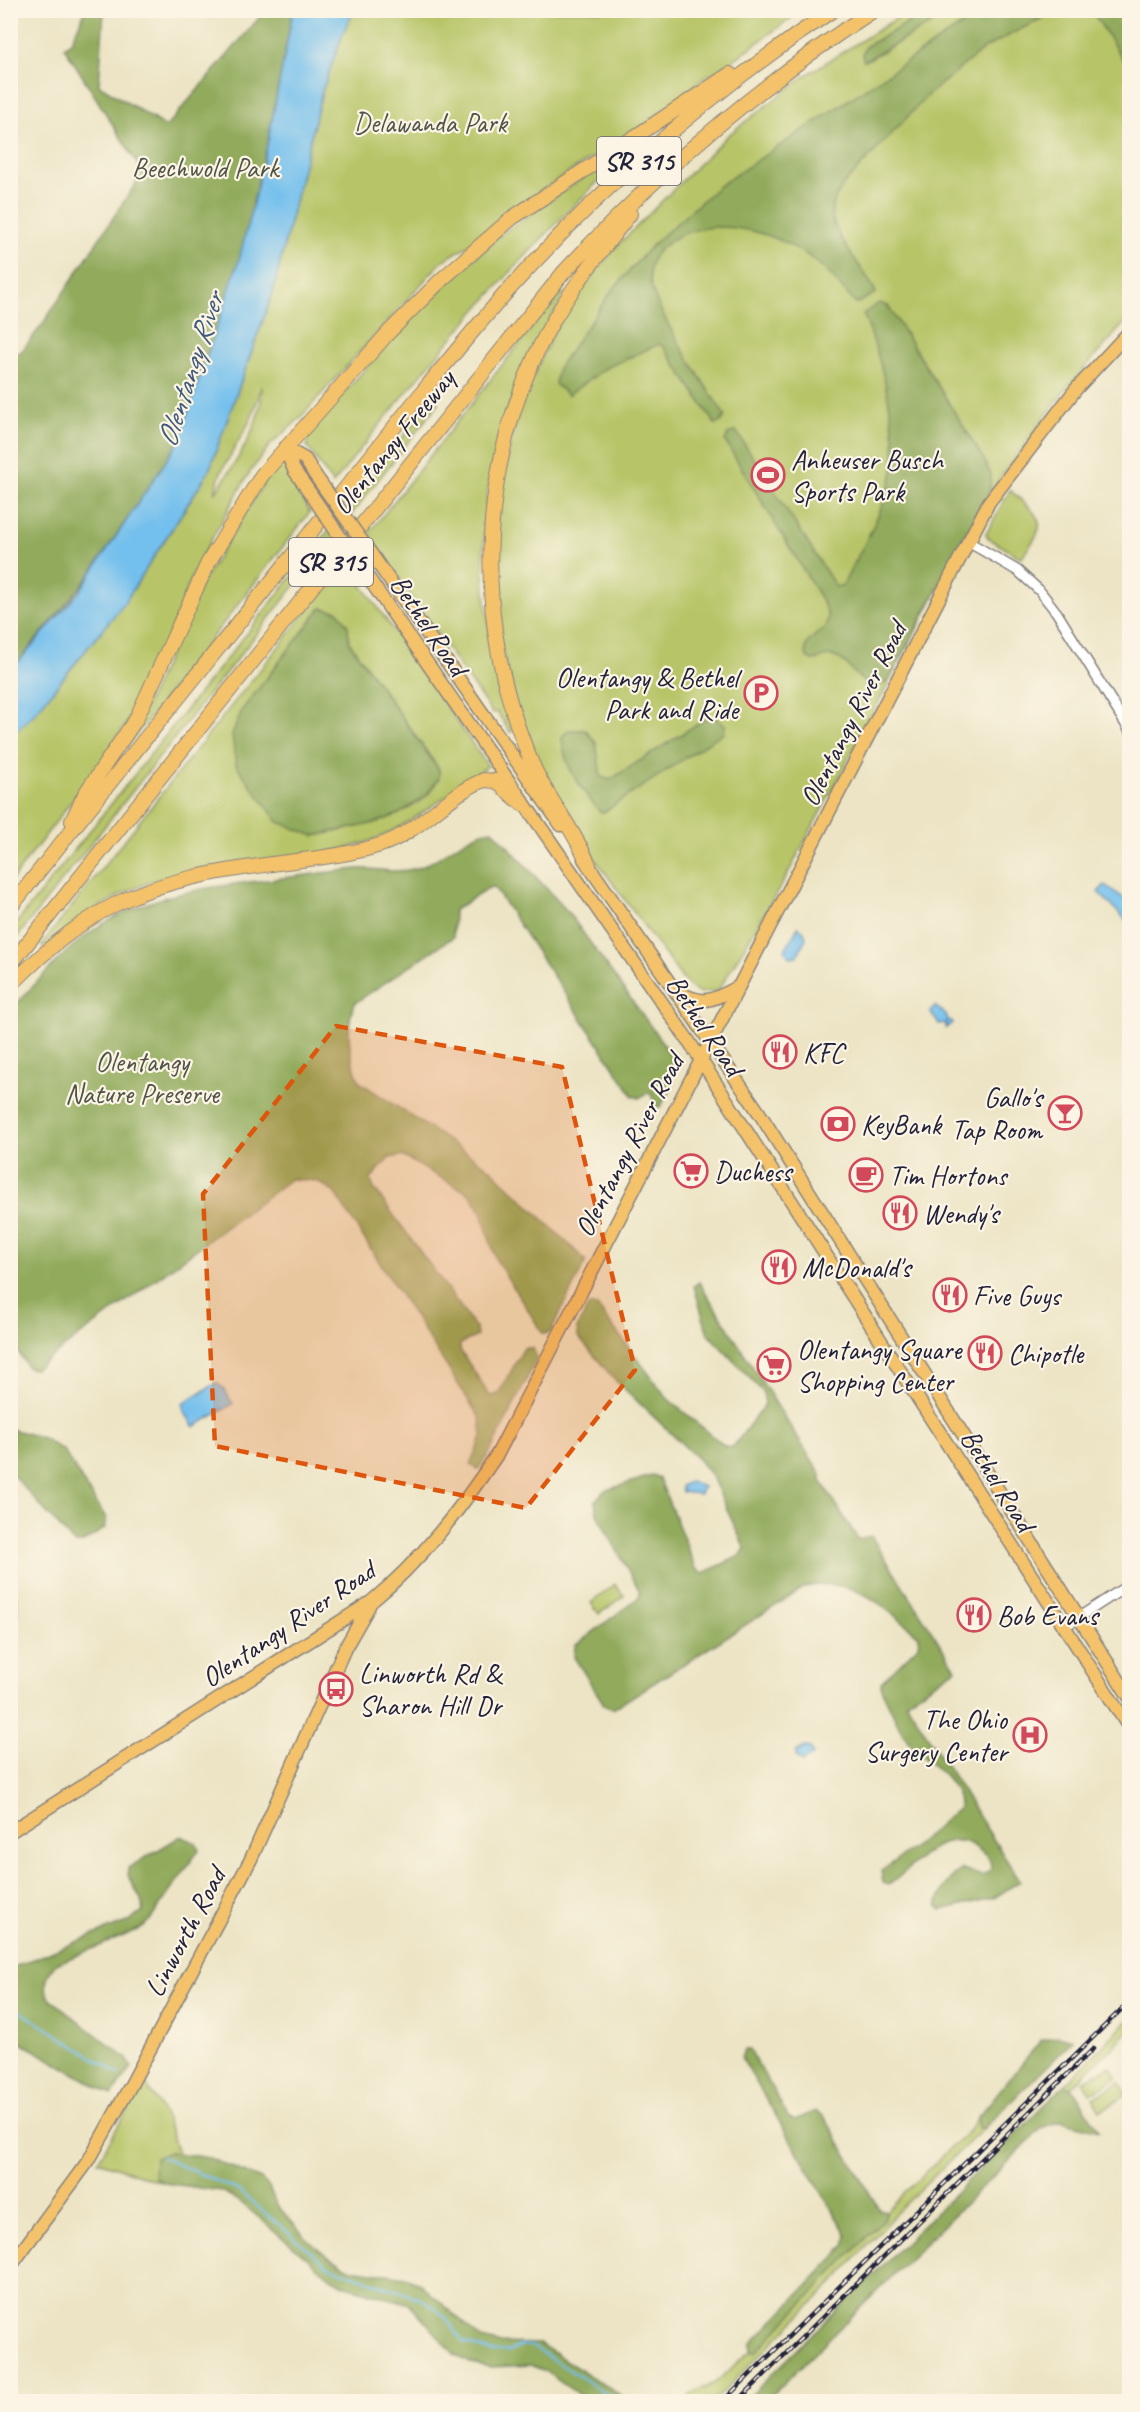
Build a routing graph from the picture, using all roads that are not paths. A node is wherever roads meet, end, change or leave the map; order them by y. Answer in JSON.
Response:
{"nodes":[{"id":1,"x":833,"y":10,"type":"edge"},
{"id":2,"x":874,"y":10,"type":"edge"},
{"id":3,"x":786,"y":42,"type":"junction"},
{"id":4,"x":664,"y":170,"type":"junction"},
{"id":5,"x":1130,"y":331,"type":"edge"},
{"id":6,"x":285,"y":448,"type":"junction"},
{"id":7,"x":968,"y":541,"type":"junction"},
{"id":8,"x":1130,"y":731,"type":"edge"},
{"id":9,"x":522,"y":804,"type":"junction"},
{"id":10,"x":60,"y":844,"type":"junction"},
{"id":11,"x":589,"y":865,"type":"junction"},
{"id":12,"x":10,"y":908,"type":"edge"},
{"id":13,"x":10,"y":965,"type":"edge"},
{"id":14,"x":10,"y":986,"type":"edge"},
{"id":15,"x":738,"y":987,"type":"junction"},
{"id":16,"x":676,"y":991,"type":"junction"},
{"id":17,"x":710,"y":1041,"type":"junction"},
{"id":18,"x":701,"y":1060,"type":"junction"},
{"id":19,"x":924,"y":1409,"type":"junction"},
{"id":20,"x":950,"y":1415,"type":"junction"},
{"id":21,"x":940,"y":1433,"type":"junction"},
{"id":22,"x":964,"y":1437,"type":"junction"},
{"id":23,"x":1130,"y":1584,"type":"edge"},
{"id":24,"x":371,"y":1602,"type":"junction"},
{"id":25,"x":1078,"y":1618,"type":"junction"},
{"id":26,"x":1064,"y":1628,"type":"junction"},
{"id":27,"x":1130,"y":1698,"type":"edge"},
{"id":28,"x":1130,"y":1729,"type":"edge"},
{"id":29,"x":10,"y":1832,"type":"edge"},
{"id":30,"x":10,"y":2267,"type":"edge"}],
"edges":[{"from":1,"to":3,"type":"highway","name":"Olentangy Freeway","number":"SR 315"},
{"from":2,"to":4,"type":"highway","name":"Olentangy Freeway","number":"SR 315"},
{"from":3,"to":6,"type":"highway"},
{"from":3,"to":10,"type":"highway","name":"Olentangy Freeway","number":"SR 315"},
{"from":4,"to":11,"type":"highway"},
{"from":4,"to":13,"type":"highway","name":"Olentangy Freeway","number":"SR 315"},
{"from":5,"to":7,"type":"main road","name":"Olentangy River Road"},
{"from":6,"to":9,"type":"main road","name":"Bethel Road","bridge":true},
{"from":6,"to":10,"type":"highway"},
{"from":6,"to":11,"type":"main road","name":"Bethel Road","bridge":true},
{"from":7,"to":8,"type":"street"},
{"from":7,"to":15,"type":"main road","name":"Olentangy River Road"},
{"from":9,"to":14,"type":"highway"},
{"from":9,"to":18,"type":"main road","name":"Bethel Road"},
{"from":10,"to":12,"type":"highway","name":"Olentangy Freeway","number":"SR 315"},
{"from":11,"to":16,"type":"main road","name":"Bethel Road"},
{"from":15,"to":16,"type":"main road"},
{"from":15,"to":17,"type":"main road","name":"Olentangy River Road"},
{"from":16,"to":17,"type":"main road","name":"Bethel Road"},
{"from":17,"to":18,"type":"main road","name":"Olentangy River Road"},
{"from":17,"to":20,"type":"main road","name":"Bethel Road"},
{"from":18,"to":19,"type":"main road","name":"Bethel Road"},
{"from":18,"to":24,"type":"main road","name":"Olentangy River Road"},
{"from":19,"to":20,"type":"main road"},
{"from":19,"to":21,"type":"main road","name":"Bethel Road"},
{"from":20,"to":22,"type":"main road","name":"Bethel Road"},
{"from":21,"to":22,"type":"main road"},
{"from":21,"to":26,"type":"main road","name":"Bethel Road"},
{"from":22,"to":25,"type":"main road","name":"Bethel Road"},
{"from":23,"to":25,"type":"street"},
{"from":24,"to":29,"type":"main road","name":"Olentangy River Road"},
{"from":24,"to":30,"type":"main road","name":"Linworth Road"},
{"from":25,"to":26,"type":"street"},
{"from":25,"to":27,"type":"main road","name":"Bethel Road"},
{"from":26,"to":28,"type":"main road","name":"Bethel Road"}]}
